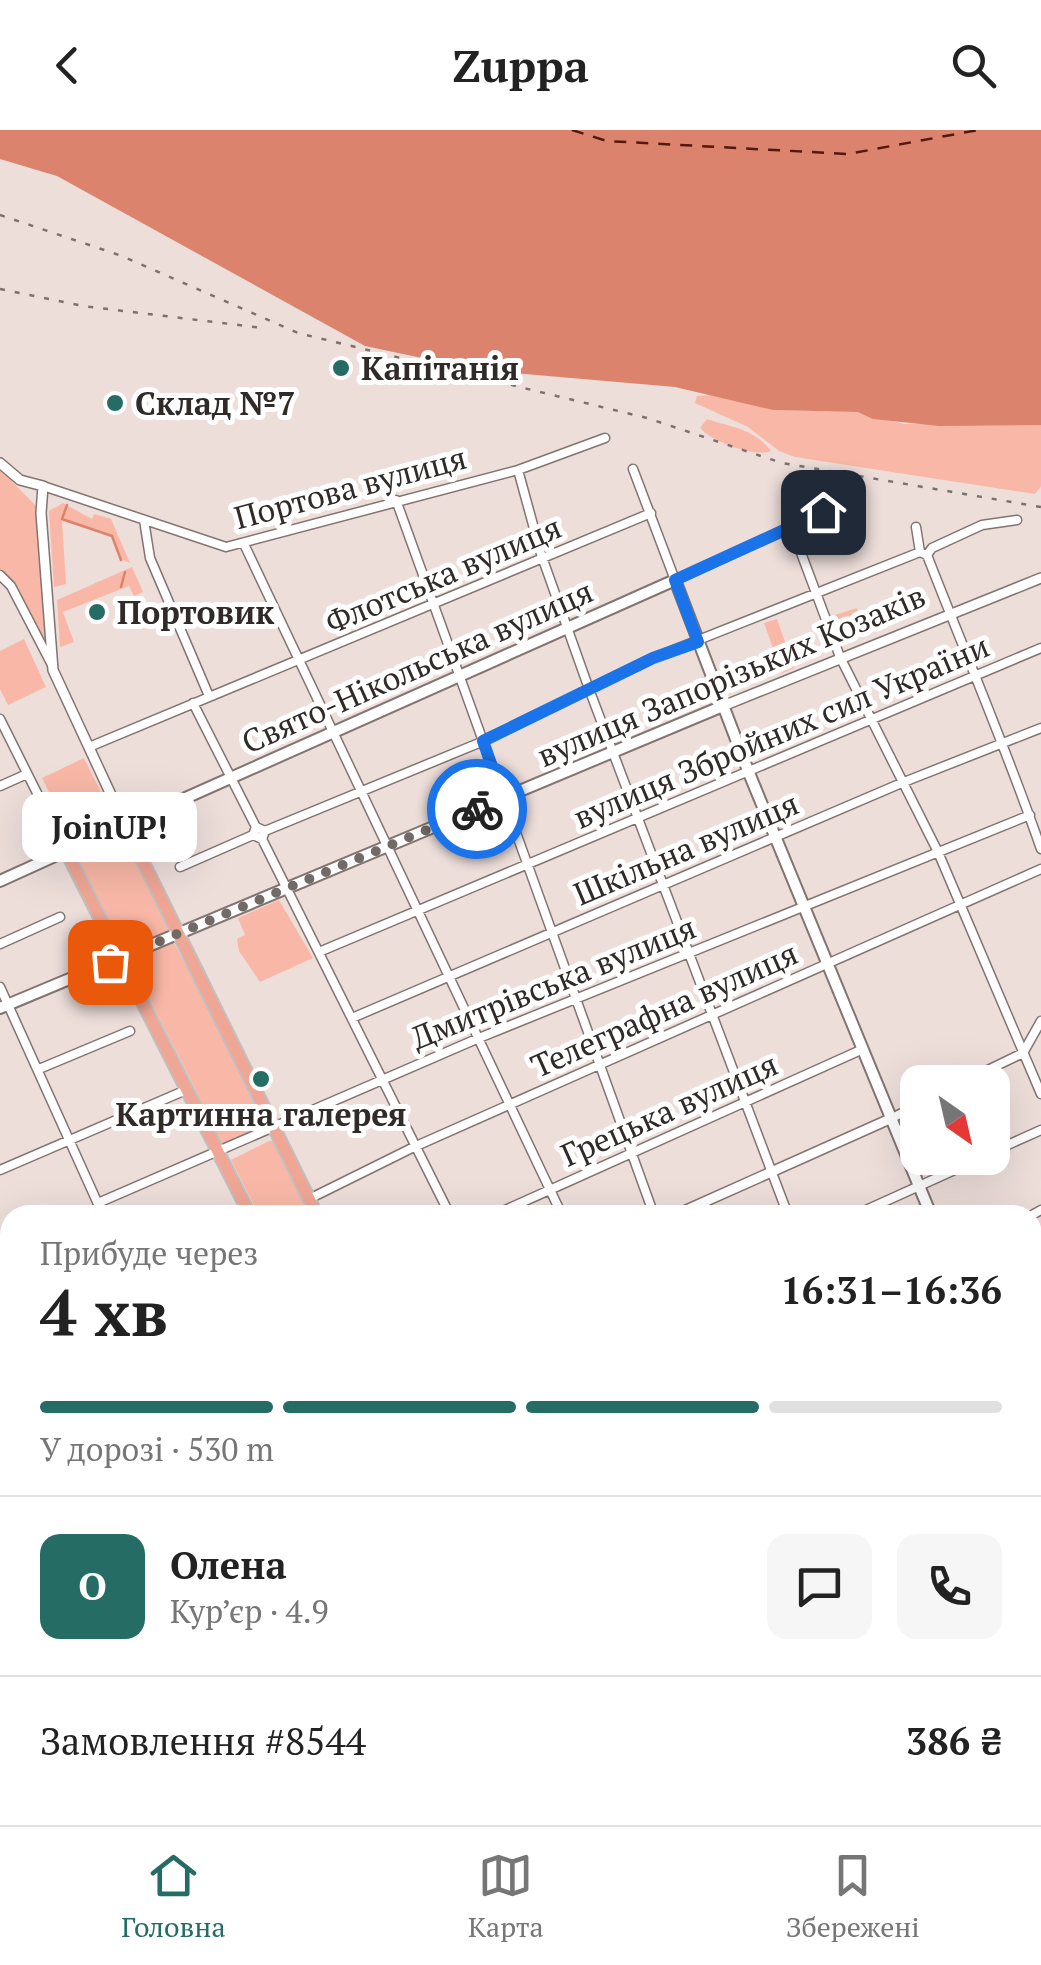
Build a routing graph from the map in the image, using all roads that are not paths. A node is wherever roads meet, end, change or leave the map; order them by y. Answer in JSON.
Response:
{"nodes":[{"id":1,"x":605,"y":438,"type":"dead end"},
{"id":2,"x":0,"y":462,"type":"edge"},
{"id":3,"x":633,"y":468,"type":"dead end"},
{"id":4,"x":518,"y":470,"type":"junction"},
{"id":5,"x":42,"y":486,"type":"junction"},
{"id":6,"x":855,"y":499,"type":"dead end"},
{"id":7,"x":396,"y":500,"type":"junction"},
{"id":8,"x":651,"y":513,"type":"junction"},
{"id":9,"x":144,"y":520,"type":"junction"},
{"id":10,"x":1017,"y":520,"type":"dead end"},
{"id":11,"x":791,"y":526,"type":"junction"},
{"id":12,"x":916,"y":527,"type":"dead end"},
{"id":13,"x":244,"y":544,"type":"junction"},
{"id":14,"x":925,"y":550,"type":"junction"},
{"id":15,"x":542,"y":559,"type":"junction"},
{"id":16,"x":0,"y":575,"type":"edge"},
{"id":17,"x":1041,"y":578,"type":"edge"},
{"id":18,"x":675,"y":580,"type":"junction"},
{"id":19,"x":817,"y":594,"type":"junction"},
{"id":20,"x":434,"y":605,"type":"junction"},
{"id":21,"x":949,"y":611,"type":"junction"},
{"id":22,"x":568,"y":629,"type":"junction"},
{"id":23,"x":698,"y":642,"type":"junction"},
{"id":24,"x":1041,"y":648,"type":"edge"},
{"id":25,"x":840,"y":657,"type":"junction"},
{"id":26,"x":297,"y":663,"type":"junction"},
{"id":27,"x":52,"y":665,"type":"junction"},
{"id":28,"x":973,"y":676,"type":"junction"},
{"id":29,"x":460,"y":678,"type":"junction"},
{"id":30,"x":589,"y":689,"type":"junction"},
{"id":31,"x":209,"y":696,"type":"junction"},
{"id":32,"x":193,"y":703,"type":"junction"},
{"id":33,"x":723,"y":706,"type":"junction"},
{"id":34,"x":0,"y":718,"type":"edge"},
{"id":35,"x":872,"y":719,"type":"junction"},
{"id":36,"x":1041,"y":728,"type":"edge"},
{"id":37,"x":333,"y":734,"type":"junction"},
{"id":38,"x":483,"y":741,"type":"junction"},
{"id":39,"x":1002,"y":744,"type":"junction"},
{"id":40,"x":88,"y":747,"type":"junction"},
{"id":41,"x":612,"y":752,"type":"junction"},
{"id":42,"x":749,"y":773,"type":"junction"},
{"id":43,"x":28,"y":774,"type":"junction"},
{"id":44,"x":232,"y":778,"type":"junction"},
{"id":45,"x":904,"y":782,"type":"junction"},
{"id":46,"x":0,"y":786,"type":"edge"},
{"id":47,"x":360,"y":792,"type":"junction"},
{"id":48,"x":503,"y":798,"type":"junction"},
{"id":49,"x":1030,"y":815,"type":"junction"},
{"id":50,"x":637,"y":820,"type":"junction"},
{"id":51,"x":126,"y":825,"type":"junction"},
{"id":52,"x":259,"y":833,"type":"junction"},
{"id":53,"x":776,"y":836,"type":"junction"},
{"id":54,"x":386,"y":846,"type":"junction"},
{"id":55,"x":1041,"y":848,"type":"edge"},
{"id":56,"x":66,"y":851,"type":"junction"},
{"id":57,"x":938,"y":852,"type":"junction"},
{"id":58,"x":527,"y":864,"type":"junction"},
{"id":59,"x":180,"y":867,"type":"dead end"},
{"id":60,"x":1041,"y":869,"type":"edge"},
{"id":61,"x":0,"y":881,"type":"edge"},
{"id":62,"x":286,"y":888,"type":"junction"},
{"id":63,"x":662,"y":888,"type":"junction"},
{"id":64,"x":806,"y":907,"type":"junction"},
{"id":65,"x":961,"y":907,"type":"junction"},
{"id":66,"x":418,"y":912,"type":"junction"},
{"id":67,"x":60,"y":917,"type":"dead end"},
{"id":68,"x":178,"y":934,"type":"junction"},
{"id":69,"x":552,"y":934,"type":"junction"},
{"id":70,"x":0,"y":944,"type":"edge"},
{"id":71,"x":319,"y":952,"type":"junction"},
{"id":72,"x":687,"y":954,"type":"junction"},
{"id":73,"x":120,"y":958,"type":"junction"},
{"id":74,"x":827,"y":962,"type":"junction"},
{"id":75,"x":450,"y":976,"type":"junction"},
{"id":76,"x":0,"y":986,"type":"edge"},
{"id":77,"x":577,"y":1000,"type":"junction"},
{"id":78,"x":4,"y":1006,"type":"edge"},
{"id":79,"x":710,"y":1015,"type":"junction"},
{"id":80,"x":352,"y":1018,"type":"junction"},
{"id":81,"x":1041,"y":1021,"type":"edge"},
{"id":82,"x":130,"y":1031,"type":"dead end"},
{"id":83,"x":479,"y":1038,"type":"junction"},
{"id":84,"x":863,"y":1049,"type":"junction"},
{"id":85,"x":1023,"y":1053,"type":"junction"},
{"id":86,"x":998,"y":1065,"type":"edge"},
{"id":87,"x":598,"y":1068,"type":"junction"},
{"id":88,"x":39,"y":1070,"type":"junction"},
{"id":89,"x":380,"y":1080,"type":"junction"},
{"id":90,"x":186,"y":1090,"type":"junction"},
{"id":91,"x":1041,"y":1094,"type":"edge"},
{"id":92,"x":744,"y":1103,"type":"junction"},
{"id":93,"x":508,"y":1106,"type":"junction"},
{"id":94,"x":900,"y":1114,"type":"edge"},
{"id":95,"x":892,"y":1118,"type":"junction"},
{"id":96,"x":274,"y":1130,"type":"junction"},
{"id":97,"x":1041,"y":1130,"type":"edge"},
{"id":98,"x":69,"y":1137,"type":"junction"},
{"id":99,"x":1010,"y":1144,"type":"edge"},
{"id":100,"x":414,"y":1147,"type":"junction"},
{"id":101,"x":219,"y":1154,"type":"junction"},
{"id":102,"x":632,"y":1156,"type":"junction"},
{"id":103,"x":0,"y":1170,"type":"edge"},
{"id":104,"x":771,"y":1172,"type":"junction"},
{"id":105,"x":942,"y":1175,"type":"edge"},
{"id":106,"x":919,"y":1185,"type":"junction"},
{"id":107,"x":549,"y":1190,"type":"junction"},
{"id":108,"x":310,"y":1199,"type":"junction"},
{"id":109,"x":98,"y":1203,"type":"joint"},
{"id":110,"x":245,"y":1205,"type":"edge"},
{"id":111,"x":313,"y":1205,"type":"edge"},
{"id":112,"x":445,"y":1205,"type":"edge"},
{"id":113,"x":516,"y":1205,"type":"edge"},
{"id":114,"x":557,"y":1205,"type":"edge"},
{"id":115,"x":650,"y":1205,"type":"edge"},
{"id":116,"x":697,"y":1205,"type":"edge"},
{"id":117,"x":784,"y":1205,"type":"edge"},
{"id":118,"x":876,"y":1205,"type":"edge"},
{"id":119,"x":927,"y":1205,"type":"edge"}],
"edges":[{"from":1,"to":4,"type":"street","name":"Портова вулиця"},
{"from":2,"to":5,"type":"street","name":"Портова вулиця"},
{"from":3,"to":8,"type":"street"},
{"from":4,"to":7,"type":"street","name":"Портова вулиця"},
{"from":4,"to":15,"type":"street"},
{"from":5,"to":9,"type":"street","name":"Портова вулиця"},
{"from":5,"to":27,"type":"street"},
{"from":6,"to":11,"type":"street","name":"Свято-Нікольська вулиця"},
{"from":7,"to":13,"type":"street","name":"Портова вулиця"},
{"from":7,"to":20,"type":"street"},
{"from":8,"to":15,"type":"street","name":"Флотська вулиця"},
{"from":8,"to":18,"type":"street"},
{"from":9,"to":13,"type":"street","name":"Портова вулиця"},
{"from":9,"to":31,"type":"street"},
{"from":10,"to":14,"type":"street"},
{"from":11,"to":18,"type":"street","name":"Свято-Нікольська вулиця"},
{"from":11,"to":19,"type":"street"},
{"from":12,"to":14,"type":"street"},
{"from":13,"to":26,"type":"street"},
{"from":14,"to":19,"type":"street"},
{"from":14,"to":21,"type":"street"},
{"from":15,"to":20,"type":"street","name":"Флотська вулиця"},
{"from":15,"to":22,"type":"street"},
{"from":16,"to":27,"type":"street"},
{"from":17,"to":21,"type":"street","name":"вулиця Запорізьких Козаків"},
{"from":18,"to":22,"type":"main road","name":"Свято-Нікольська вулиця"},
{"from":18,"to":23,"type":"main road"},
{"from":19,"to":23,"type":"street"},
{"from":19,"to":25,"type":"street"},
{"from":20,"to":26,"type":"street","name":"Флотська вулиця"},
{"from":20,"to":29,"type":"street"},
{"from":21,"to":25,"type":"street","name":"вулиця Запорізьких Козаків"},
{"from":21,"to":28,"type":"street"},
{"from":22,"to":29,"type":"main road","name":"Свято-Нікольська вулиця"},
{"from":22,"to":30,"type":"street"},
{"from":23,"to":30,"type":"street"},
{"from":23,"to":33,"type":"main road"},
{"from":24,"to":28,"type":"street","name":"вулиця Збройних сил України"},
{"from":25,"to":33,"type":"street","name":"вулиця Запорізьких Козаків"},
{"from":25,"to":35,"type":"street"},
{"from":26,"to":31,"type":"street","name":"Флотська вулиця"},
{"from":26,"to":37,"type":"street"},
{"from":27,"to":40,"type":"street"},
{"from":28,"to":35,"type":"street","name":"вулиця Збройних сил України"},
{"from":28,"to":39,"type":"street"},
{"from":29,"to":37,"type":"main road","name":"Свято-Нікольська вулиця"},
{"from":29,"to":38,"type":"street"},
{"from":30,"to":38,"type":"street"},
{"from":30,"to":41,"type":"street"},
{"from":31,"to":32,"type":"street","name":"Флотська вулиця"},
{"from":32,"to":40,"type":"street","name":"Флотська вулиця"},
{"from":32,"to":44,"type":"street"},
{"from":33,"to":41,"type":"main road","name":"вулиця Запорізьких Козаків"},
{"from":33,"to":42,"type":"main road"},
{"from":34,"to":43,"type":"street"},
{"from":35,"to":42,"type":"street","name":"вулиця Збройних сил України"},
{"from":35,"to":45,"type":"street"},
{"from":36,"to":39,"type":"street","name":"Шкільна вулиця"},
{"from":37,"to":44,"type":"main road","name":"Свято-Нікольська вулиця"},
{"from":37,"to":47,"type":"street"},
{"from":38,"to":47,"type":"street"},
{"from":38,"to":48,"type":"street"},
{"from":39,"to":45,"type":"street","name":"Шкільна вулиця"},
{"from":39,"to":49,"type":"street"},
{"from":40,"to":51,"type":"street"},
{"from":41,"to":48,"type":"main road","name":"вулиця Запорізьких Козаків"},
{"from":41,"to":50,"type":"street"},
{"from":42,"to":50,"type":"street","name":"вулиця Збройних сил України"},
{"from":42,"to":53,"type":"main road"},
{"from":43,"to":46,"type":"street"},
{"from":43,"to":56,"type":"street"},
{"from":44,"to":51,"type":"main road","name":"Свято-Нікольська вулиця"},
{"from":44,"to":52,"type":"street"},
{"from":45,"to":53,"type":"street","name":"Шкільна вулиця"},
{"from":45,"to":57,"type":"street"},
{"from":47,"to":52,"type":"street"},
{"from":47,"to":54,"type":"street"},
{"from":48,"to":54,"type":"main road","name":"вулиця Запорізьких Козаків"},
{"from":48,"to":58,"type":"street"},
{"from":49,"to":55,"type":"street"},
{"from":49,"to":57,"type":"street","name":"Дмитрівська вулиця"},
{"from":50,"to":58,"type":"street","name":"вулиця Збройних сил України"},
{"from":50,"to":63,"type":"street"},
{"from":51,"to":56,"type":"main road","name":"Свято-Нікольська вулиця"},
{"from":51,"to":68,"type":"main road"},
{"from":52,"to":59,"type":"street"},
{"from":52,"to":62,"type":"street"},
{"from":53,"to":63,"type":"street","name":"Шкільна вулиця"},
{"from":53,"to":64,"type":"main road"},
{"from":54,"to":62,"type":"main road","name":"вулиця Запорізьких Козаків"},
{"from":54,"to":66,"type":"street"},
{"from":56,"to":61,"type":"main road","name":"Свято-Нікольська вулиця"},
{"from":56,"to":73,"type":"main road"},
{"from":57,"to":64,"type":"street","name":"Дмитрівська вулиця"},
{"from":57,"to":65,"type":"street"},
{"from":58,"to":66,"type":"street","name":"вулиця Збройних сил України"},
{"from":58,"to":69,"type":"street"},
{"from":60,"to":65,"type":"street","name":"Телеграфна вулиця"},
{"from":62,"to":68,"type":"main road","name":"вулиця Запорізьких Козаків"},
{"from":62,"to":71,"type":"street"},
{"from":63,"to":69,"type":"street","name":"Шкільна вулиця"},
{"from":63,"to":72,"type":"street"},
{"from":64,"to":72,"type":"street","name":"Дмитрівська вулиця"},
{"from":64,"to":74,"type":"main road"},
{"from":65,"to":74,"type":"street","name":"Телеграфна вулиця"},
{"from":65,"to":85,"type":"street"},
{"from":66,"to":71,"type":"street","name":"вулиця Збройних сил України"},
{"from":66,"to":75,"type":"street"},
{"from":67,"to":70,"type":"street"},
{"from":68,"to":73,"type":"main road","name":"вулиця Запорізьких Козаків"},
{"from":68,"to":96,"type":"main road"},
{"from":69,"to":75,"type":"street","name":"Шкільна вулиця"},
{"from":69,"to":77,"type":"street"},
{"from":71,"to":80,"type":"street"},
{"from":72,"to":77,"type":"street","name":"Дмитрівська вулиця"},
{"from":72,"to":79,"type":"street"},
{"from":73,"to":78,"type":"main road","name":"вулиця Запорізьких Козаків"},
{"from":73,"to":90,"type":"main road"},
{"from":74,"to":79,"type":"street","name":"Телеграфна вулиця"},
{"from":74,"to":84,"type":"main road"},
{"from":75,"to":80,"type":"street","name":"Шкільна вулиця"},
{"from":75,"to":83,"type":"street"},
{"from":76,"to":78,"type":"street"},
{"from":77,"to":83,"type":"street","name":"Дмитрівська вулиця"},
{"from":77,"to":87,"type":"street"},
{"from":78,"to":88,"type":"street"},
{"from":79,"to":87,"type":"street","name":"Телеграфна вулиця"},
{"from":79,"to":92,"type":"street"},
{"from":80,"to":89,"type":"street"},
{"from":81,"to":85,"type":"street"},
{"from":82,"to":88,"type":"street"},
{"from":83,"to":89,"type":"street","name":"Дмитрівська вулиця"},
{"from":83,"to":93,"type":"street"},
{"from":84,"to":92,"type":"street","name":"Грецька вулиця"},
{"from":84,"to":95,"type":"main road"},
{"from":85,"to":86,"type":"street"},
{"from":85,"to":91,"type":"street"},
{"from":87,"to":93,"type":"street","name":"Телеграфна вулиця"},
{"from":87,"to":102,"type":"street"},
{"from":88,"to":98,"type":"street"},
{"from":89,"to":96,"type":"street","name":"Дмитрівська вулиця"},
{"from":89,"to":100,"type":"street"},
{"from":90,"to":98,"type":"street"},
{"from":90,"to":101,"type":"main road"},
{"from":92,"to":102,"type":"street","name":"Грецька вулиця"},
{"from":92,"to":104,"type":"street"},
{"from":93,"to":100,"type":"street","name":"Телеграфна вулиця"},
{"from":93,"to":107,"type":"street"},
{"from":94,"to":95,"type":"street"},
{"from":95,"to":104,"type":"street"},
{"from":95,"to":106,"type":"main road"},
{"from":96,"to":101,"type":"street","name":"Дмитрівська вулиця"},
{"from":96,"to":108,"type":"main road"},
{"from":97,"to":99,"type":"street"},
{"from":98,"to":103,"type":"street"},
{"from":98,"to":109,"type":"street"},
{"from":100,"to":108,"type":"street","name":"Телеграфна вулиця"},
{"from":100,"to":112,"type":"street"},
{"from":101,"to":109,"type":"street","name":"Дмитрівська вулиця"},
{"from":101,"to":110,"type":"main road"},
{"from":102,"to":107,"type":"street","name":"Грецька вулиця"},
{"from":102,"to":115,"type":"street"},
{"from":104,"to":116,"type":"street"},
{"from":104,"to":117,"type":"street"},
{"from":105,"to":106,"type":"street"},
{"from":106,"to":118,"type":"street"},
{"from":106,"to":119,"type":"main road"},
{"from":107,"to":113,"type":"street","name":"Грецька вулиця"},
{"from":107,"to":114,"type":"street"},
{"from":108,"to":111,"type":"main road"}]}
